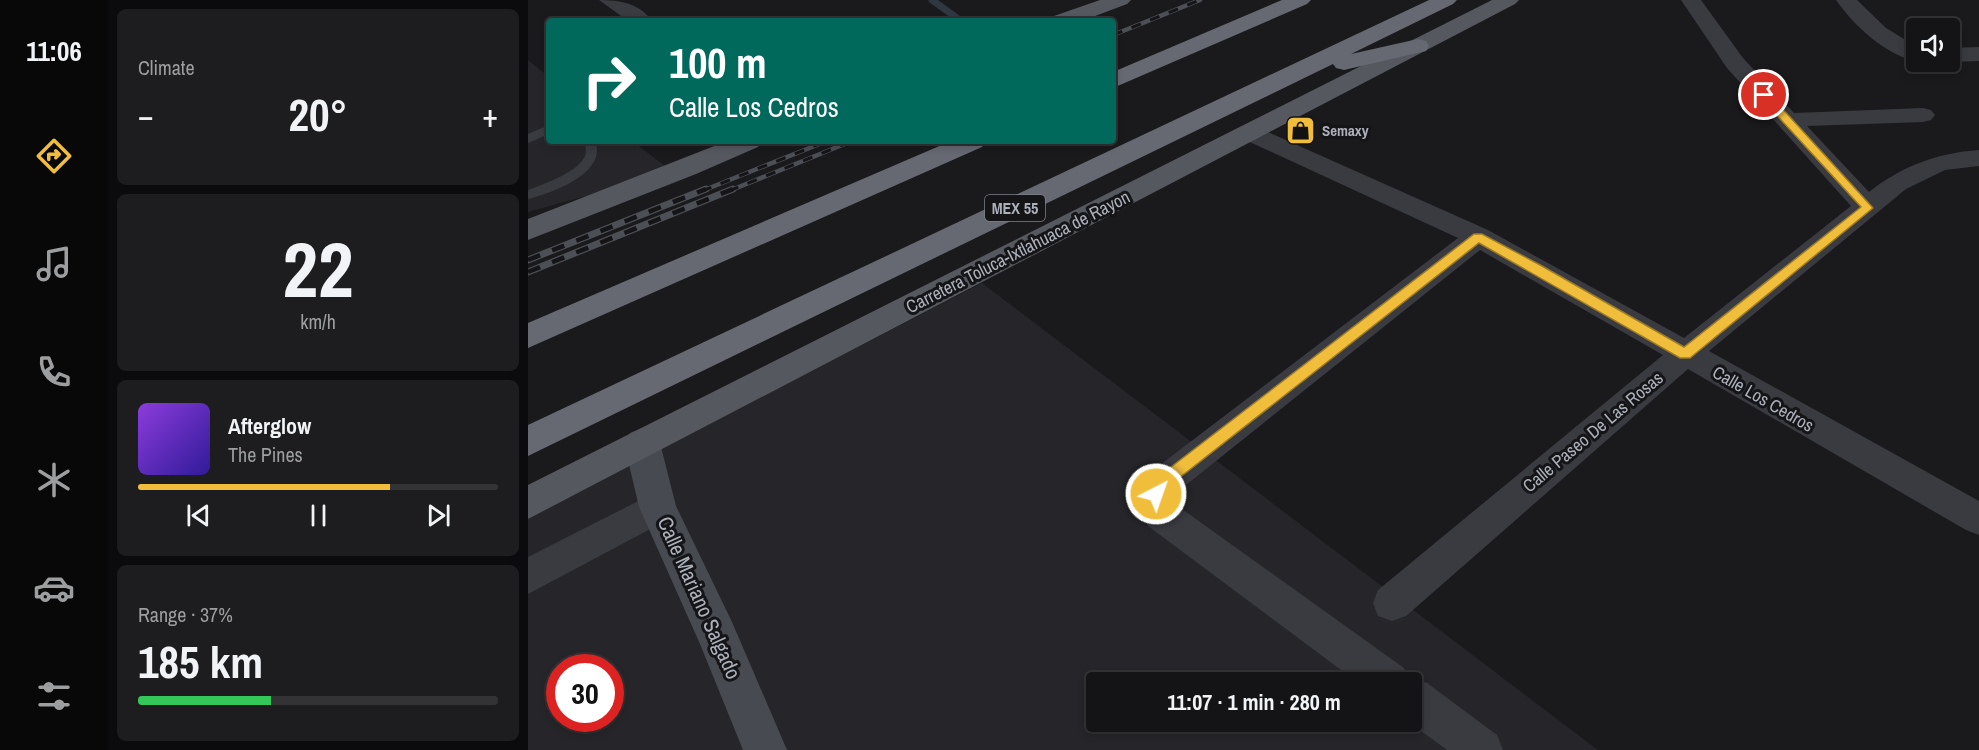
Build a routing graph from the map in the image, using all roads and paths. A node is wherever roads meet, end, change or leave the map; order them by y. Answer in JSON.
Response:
{"nodes":[{"id":1,"x":609,"y":0,"type":"edge"},
{"id":2,"x":1120,"y":0,"type":"edge"},
{"id":3,"x":1300,"y":0,"type":"edge"},
{"id":4,"x":1446,"y":0,"type":"edge"},
{"id":5,"x":1508,"y":0,"type":"edge"},
{"id":6,"x":1691,"y":0,"type":"edge"},
{"id":7,"x":1846,"y":0,"type":"edge"},
{"id":8,"x":637,"y":18,"type":"edge"},
{"id":9,"x":1070,"y":18,"type":"edge"},
{"id":10,"x":1418,"y":46,"type":"junction"},
{"id":11,"x":1906,"y":50,"type":"edge"},
{"id":12,"x":1979,"y":54,"type":"edge"},
{"id":13,"x":1960,"y":55,"type":"edge"},
{"id":14,"x":1287,"y":76,"type":"junction"},
{"id":15,"x":1116,"y":80,"type":"edge"},
{"id":16,"x":1923,"y":115,"type":"dead end"},
{"id":17,"x":1787,"y":120,"type":"junction"},
{"id":18,"x":546,"y":130,"type":"edge"},
{"id":19,"x":1250,"y":133,"type":"junction"},
{"id":20,"x":528,"y":139,"type":"edge"},
{"id":21,"x":591,"y":144,"type":"edge"},
{"id":22,"x":742,"y":144,"type":"edge"},
{"id":23,"x":966,"y":144,"type":"edge"},
{"id":24,"x":1979,"y":158,"type":"edge"},
{"id":25,"x":528,"y":195,"type":"edge"},
{"id":26,"x":1868,"y":208,"type":"junction"},
{"id":27,"x":528,"y":230,"type":"edge"},
{"id":28,"x":1466,"y":231,"type":"junction"},
{"id":29,"x":528,"y":336,"type":"edge"},
{"id":30,"x":1685,"y":354,"type":"junction"},
{"id":31,"x":528,"y":441,"type":"edge"},
{"id":32,"x":642,"y":443,"type":"junction"},
{"id":33,"x":528,"y":503,"type":"edge"},
{"id":34,"x":658,"y":507,"type":"junction"},
{"id":35,"x":1979,"y":519,"type":"edge"},
{"id":36,"x":528,"y":576,"type":"edge"},
{"id":37,"x":1392,"y":603,"type":"dead end"},
{"id":38,"x":1376,"y":672,"type":"edge"},
{"id":39,"x":1422,"y":705,"type":"edge"},
{"id":40,"x":765,"y":750,"type":"edge"},
{"id":41,"x":1482,"y":750,"type":"edge"}],
"edges":[{"from":1,"to":8,"type":"street"},
{"from":2,"to":9,"type":"main road"},
{"from":3,"to":15,"type":"highway"},
{"from":4,"to":14,"type":"highway","number":"MEX 55"},
{"from":5,"to":10,"type":"main road","name":"Carretera Toluca-Ixtlahuaca de Rayon"},
{"from":6,"to":17,"type":"street"},
{"from":7,"to":11,"type":"street"},
{"from":10,"to":14,"type":"highway"},
{"from":10,"to":19,"type":"main road","name":"Carretera Toluca-Ixtlahuaca de Rayon"},
{"from":12,"to":13,"type":"street"},
{"from":14,"to":31,"type":"highway","number":"MEX 55"},
{"from":16,"to":17,"type":"street"},
{"from":17,"to":26,"type":"street"},
{"from":18,"to":20,"type":"lane"},
{"from":19,"to":28,"type":"street","name":"Calle Los Cedros"},
{"from":19,"to":32,"type":"main road","name":"Carretera Toluca-Ixtlahuaca de Rayon"},
{"from":21,"to":25,"type":"lane"},
{"from":22,"to":27,"type":"main road"},
{"from":23,"to":29,"type":"highway"},
{"from":24,"to":26,"type":"street","name":"Calle Paseo De Las Rosas"},
{"from":26,"to":30,"type":"street","name":"Calle Paseo De Las Rosas"},
{"from":28,"to":30,"type":"street","name":"Calle Los Cedros"},
{"from":28,"to":38,"type":"street"},
{"from":30,"to":35,"type":"street","name":"Calle Los Cedros"},
{"from":30,"to":37,"type":"street","name":"Calle Paseo De Las Rosas"},
{"from":32,"to":33,"type":"main road","name":"Carretera Toluca-Ixtlahuaca de Rayon"},
{"from":32,"to":34,"type":"street","name":"Calle Mariano Salgado"},
{"from":34,"to":36,"type":"street"},
{"from":34,"to":40,"type":"street","name":"Calle Mariano Salgado"},
{"from":39,"to":41,"type":"street"}]}
